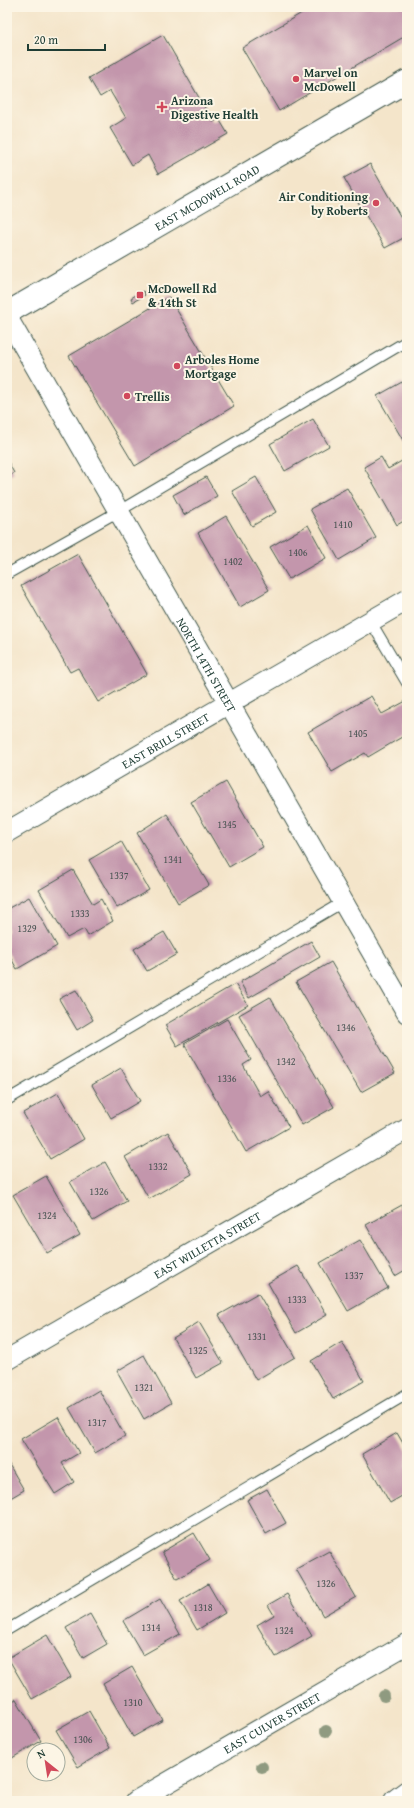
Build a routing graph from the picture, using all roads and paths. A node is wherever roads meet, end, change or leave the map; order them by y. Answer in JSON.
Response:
{"nodes":[{"id":1,"x":407,"y":81,"type":"edge"},
{"id":2,"x":7,"y":313,"type":"edge"},
{"id":3,"x":7,"y":318,"type":"edge"},
{"id":4,"x":407,"y":341,"type":"edge"},
{"id":5,"x":118,"y":511,"type":"junction"},
{"id":6,"x":7,"y":574,"type":"edge"},
{"id":7,"x":407,"y":600,"type":"edge"},
{"id":8,"x":371,"y":622,"type":"junction"},
{"id":9,"x":407,"y":683,"type":"edge"},
{"id":10,"x":229,"y":704,"type":"junction"},
{"id":11,"x":7,"y":832,"type":"edge"},
{"id":12,"x":343,"y":902,"type":"junction"},
{"id":13,"x":407,"y":1013,"type":"edge"},
{"id":14,"x":7,"y":1100,"type":"edge"},
{"id":15,"x":407,"y":1129,"type":"edge"},
{"id":16,"x":7,"y":1360,"type":"edge"},
{"id":17,"x":407,"y":1394,"type":"edge"},
{"id":18,"x":7,"y":1630,"type":"edge"},
{"id":19,"x":407,"y":1644,"type":"edge"},
{"id":20,"x":407,"y":1792,"type":"edge"},
{"id":21,"x":136,"y":1801,"type":"edge"},
{"id":22,"x":395,"y":1801,"type":"edge"}],
"edges":[{"from":1,"to":2,"type":"main road","name":"EAST MCDOWELL ROAD"},
{"from":3,"to":5,"type":"street","name":"NORTH 14TH STREET"},
{"from":4,"to":5,"type":"lane"},
{"from":5,"to":6,"type":"lane"},
{"from":5,"to":10,"type":"street","name":"NORTH 14TH STREET"},
{"from":7,"to":8,"type":"street","name":"EAST BRILL STREET"},
{"from":8,"to":9,"type":"lane"},
{"from":8,"to":10,"type":"street","name":"EAST BRILL STREET"},
{"from":10,"to":11,"type":"street","name":"EAST BRILL STREET"},
{"from":10,"to":12,"type":"street","name":"NORTH 14TH STREET"},
{"from":12,"to":13,"type":"street","name":"NORTH 14TH STREET"},
{"from":12,"to":14,"type":"lane"},
{"from":15,"to":16,"type":"street","name":"EAST WILLETTA STREET"},
{"from":17,"to":18,"type":"lane"},
{"from":19,"to":21,"type":"street","name":"EAST CULVER STREET"},
{"from":20,"to":22,"type":"main road"}]}
